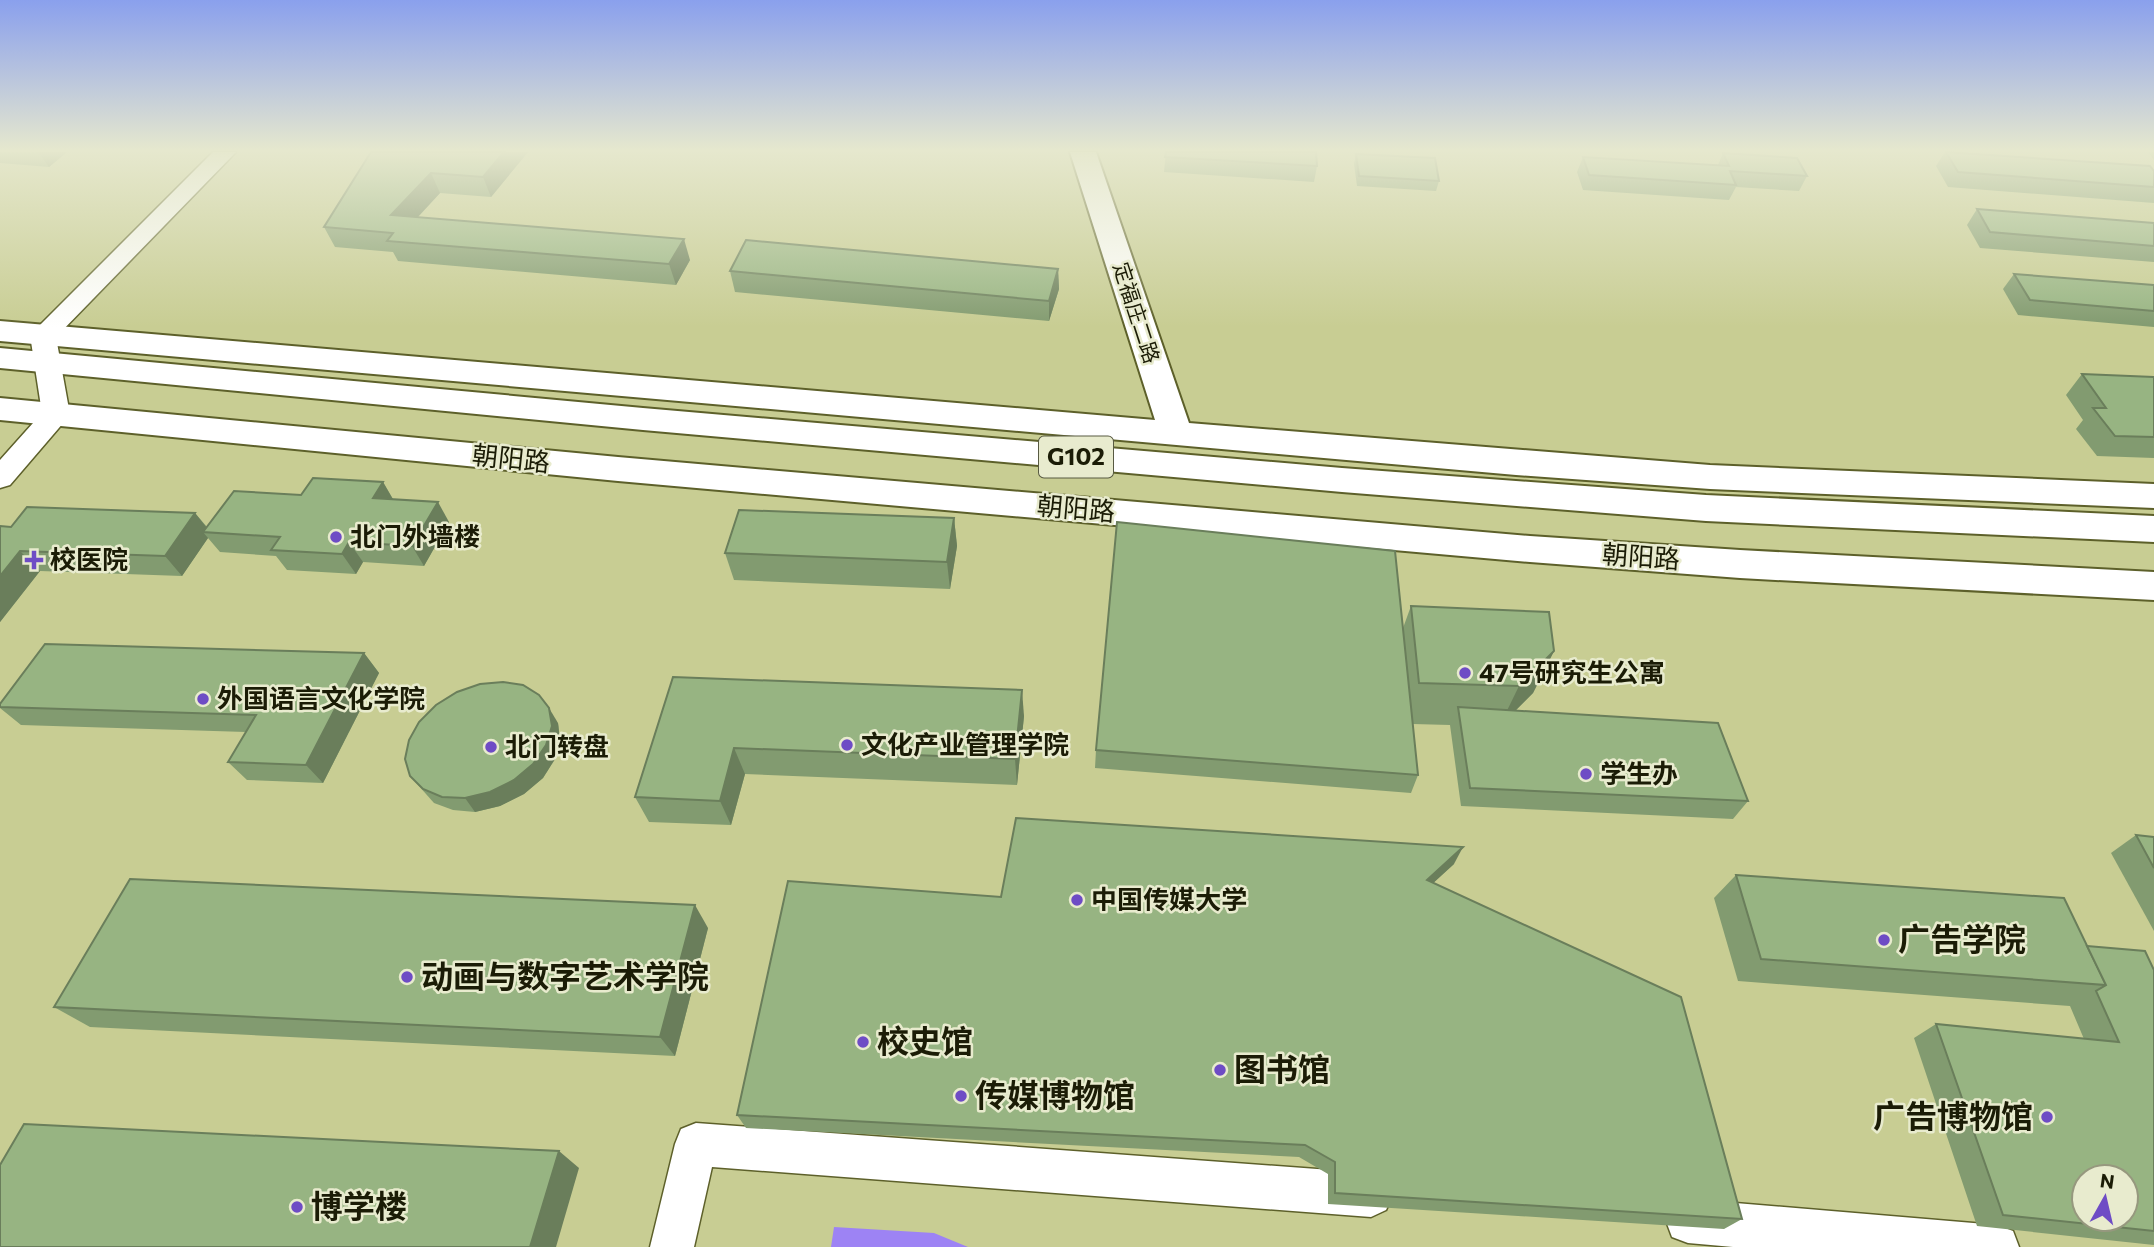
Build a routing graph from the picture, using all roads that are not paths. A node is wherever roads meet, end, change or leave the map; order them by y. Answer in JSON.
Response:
{"nodes":[{"id":1,"x":179,"y":210,"type":"edge"},
{"id":2,"x":1102,"y":210,"type":"edge"},
{"id":3,"x":0,"y":331,"type":"edge"},
{"id":4,"x":0,"y":358,"type":"edge"},
{"id":5,"x":49,"y":374,"type":"junction"},
{"id":6,"x":0,"y":378,"type":"edge"},
{"id":7,"x":0,"y":409,"type":"edge"},
{"id":8,"x":1176,"y":435,"type":"junction"},
{"id":9,"x":0,"y":478,"type":"edge"},
{"id":10,"x":2154,"y":496,"type":"edge"},
{"id":11,"x":2154,"y":529,"type":"edge"},
{"id":12,"x":2154,"y":550,"type":"edge"},
{"id":13,"x":2154,"y":586,"type":"edge"},
{"id":14,"x":1411,"y":1198,"type":"edge"},
{"id":15,"x":1648,"y":1218,"type":"edge"},
{"id":16,"x":672,"y":1247,"type":"edge"},
{"id":17,"x":1997,"y":1247,"type":"edge"}],
"edges":[{"from":1,"to":5,"type":"street"},
{"from":2,"to":8,"type":"main road","name":"定福庄二路"},
{"from":3,"to":5,"type":"main road","name":"朝阳路"},
{"from":4,"to":5,"type":"main road","name":"朝阳路","number":"G102"},
{"from":5,"to":6,"type":"main road","name":"朝阳路","number":"G102"},
{"from":5,"to":7,"type":"main road","name":"朝阳路"},
{"from":5,"to":8,"type":"main road","name":"朝阳路"},
{"from":5,"to":9,"type":"street"},
{"from":5,"to":11,"type":"main road","name":"朝阳路","number":"G102"},
{"from":5,"to":12,"type":"main road","name":"朝阳路","number":"G102"},
{"from":5,"to":13,"type":"main road","name":"朝阳路"},
{"from":8,"to":10,"type":"main road","name":"朝阳路"},
{"from":14,"to":16,"type":"street"},
{"from":15,"to":17,"type":"street"}]}
